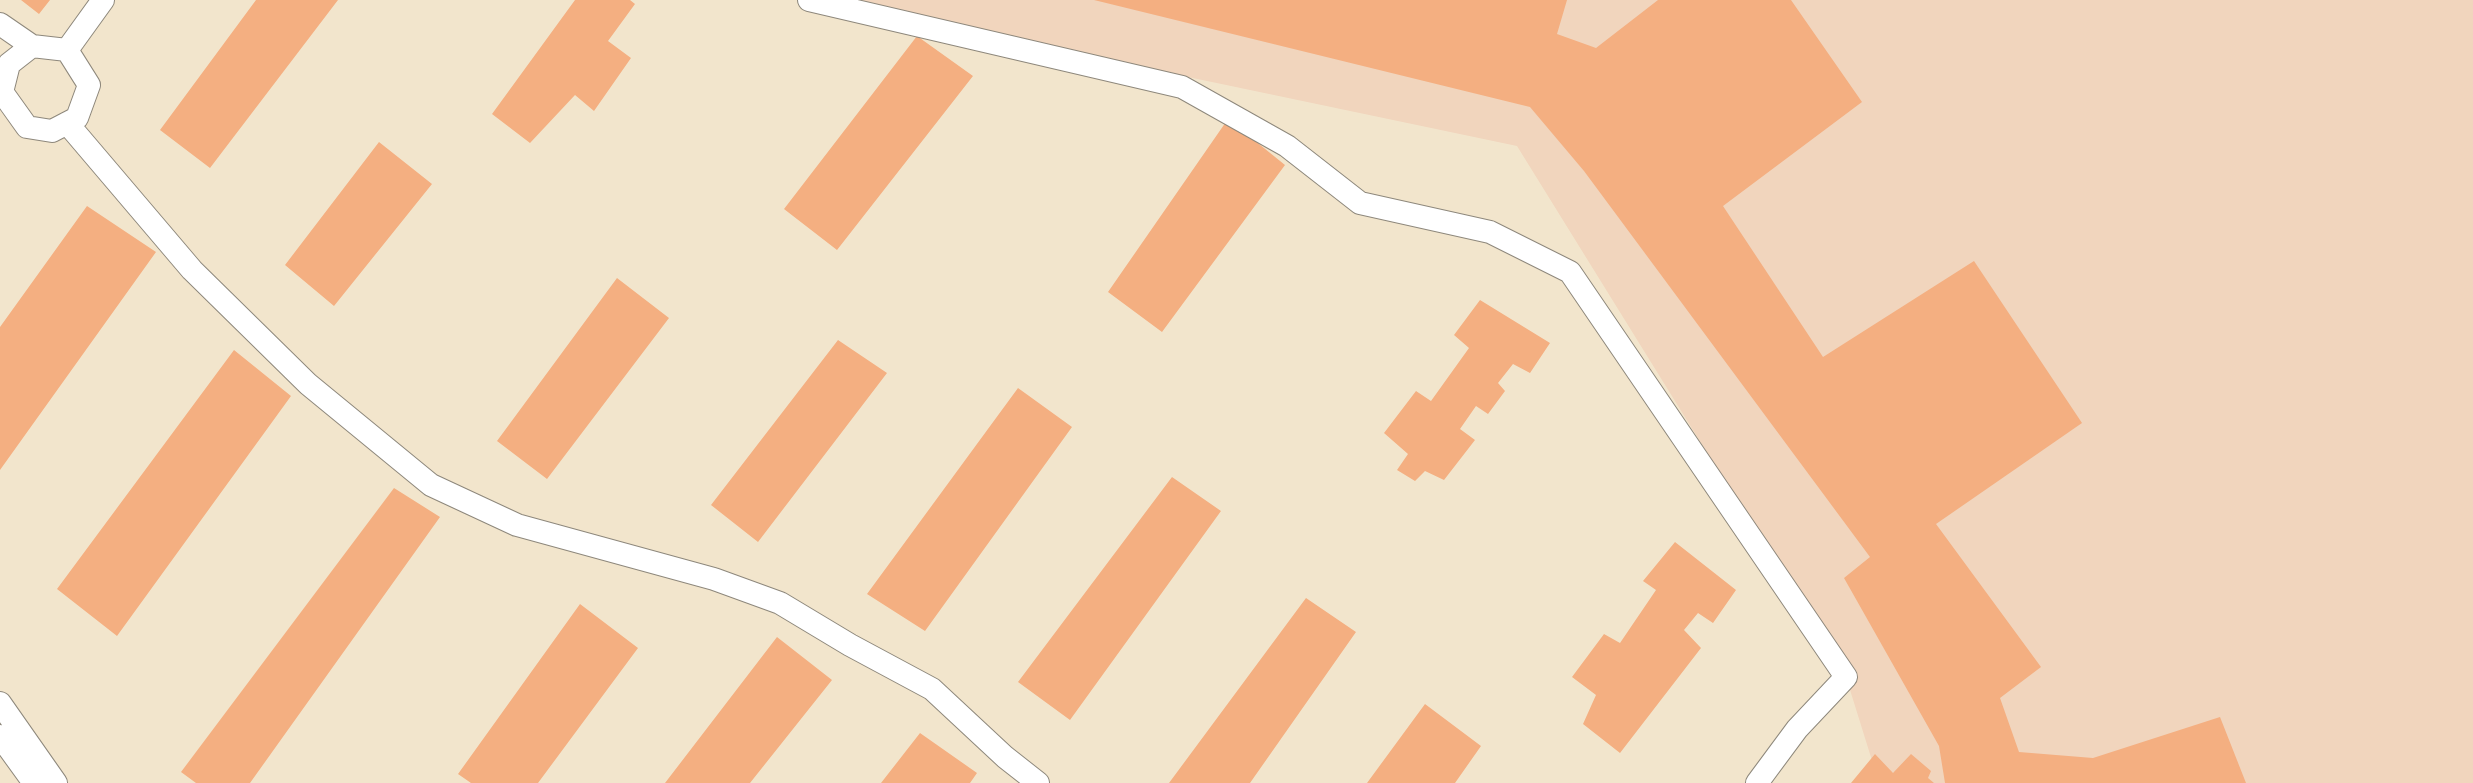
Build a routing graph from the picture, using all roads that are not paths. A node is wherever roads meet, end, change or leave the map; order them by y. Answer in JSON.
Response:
{"nodes":[{"id":1,"x":103,"y":0,"type":"edge"},
{"id":2,"x":809,"y":0,"type":"edge"},
{"id":3,"x":0,"y":24,"type":"edge"},
{"id":4,"x":32,"y":46,"type":"junction"},
{"id":5,"x":67,"y":50,"type":"junction"},
{"id":6,"x":2,"y":80,"type":"edge"},
{"id":7,"x":67,"y":123,"type":"junction"},
{"id":8,"x":0,"y":703,"type":"edge"},
{"id":9,"x":0,"y":736,"type":"edge"},
{"id":10,"x":34,"y":783,"type":"edge"},
{"id":11,"x":56,"y":783,"type":"edge"},
{"id":12,"x":1038,"y":783,"type":"edge"},
{"id":13,"x":1757,"y":783,"type":"edge"}],
"edges":[{"from":1,"to":5,"type":"street"},
{"from":2,"to":13,"type":"street"},
{"from":3,"to":4,"type":"street"},
{"from":4,"to":5,"type":"street"},
{"from":4,"to":6,"type":"street"},
{"from":5,"to":7,"type":"street"},
{"from":6,"to":7,"type":"street"},
{"from":7,"to":12,"type":"street"},
{"from":8,"to":11,"type":"street"},
{"from":9,"to":10,"type":"street"}]}
